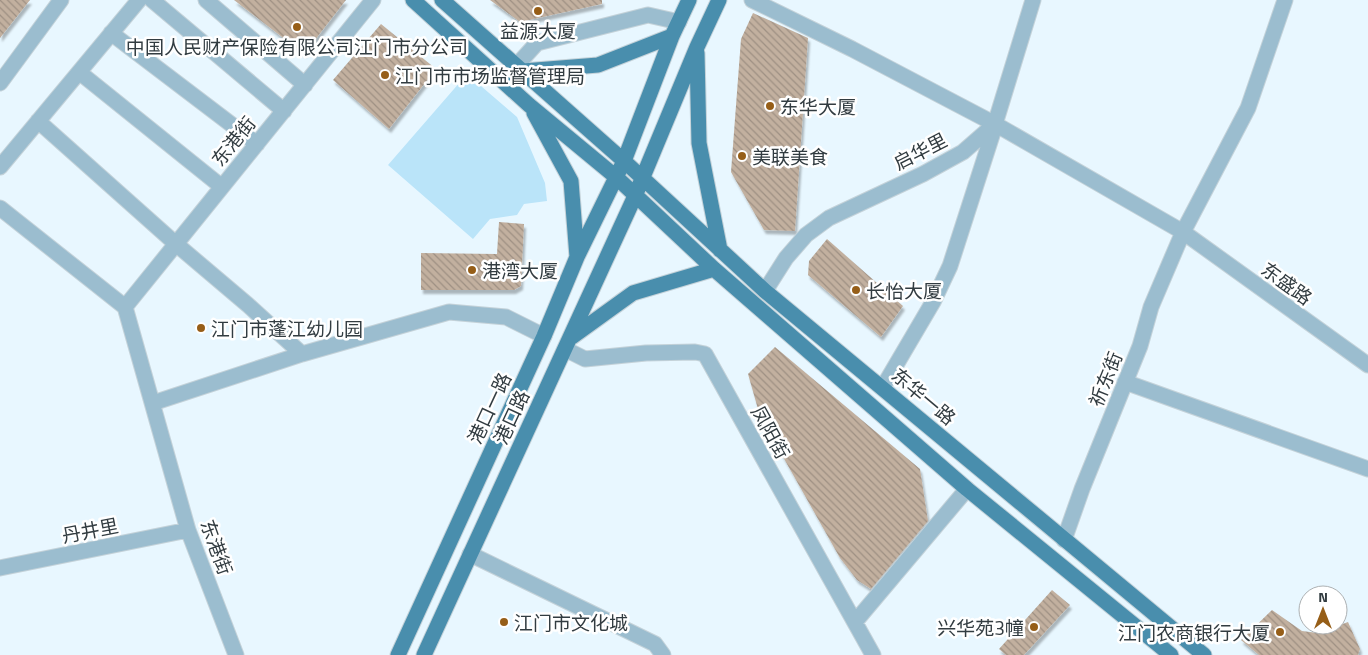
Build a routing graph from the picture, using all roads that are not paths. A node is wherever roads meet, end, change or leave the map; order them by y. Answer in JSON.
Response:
{"nodes":[{"id":1,"x":61,"y":0,"type":"edge"},
{"id":2,"x":139,"y":0,"type":"edge"},
{"id":3,"x":152,"y":0,"type":"edge"},
{"id":4,"x":373,"y":0,"type":"edge"},
{"id":5,"x":412,"y":0,"type":"edge"},
{"id":6,"x":442,"y":0,"type":"edge"},
{"id":7,"x":719,"y":0,"type":"edge"},
{"id":8,"x":752,"y":0,"type":"edge"},
{"id":9,"x":1033,"y":0,"type":"edge"},
{"id":10,"x":1285,"y":0,"type":"edge"},
{"id":11,"x":688,"y":1,"type":"edge"},
{"id":12,"x":212,"y":2,"type":"edge"},
{"id":13,"x":678,"y":22,"type":"junction"},
{"id":14,"x":111,"y":33,"type":"junction"},
{"id":15,"x":672,"y":36,"type":"junction"},
{"id":16,"x":697,"y":47,"type":"junction"},
{"id":17,"x":520,"y":68,"type":"junction"},
{"id":18,"x":79,"y":72,"type":"junction"},
{"id":19,"x":0,"y":83,"type":"edge"},
{"id":20,"x":305,"y":85,"type":"junction"},
{"id":21,"x":530,"y":105,"type":"junction"},
{"id":22,"x":284,"y":111,"type":"junction"},
{"id":23,"x":38,"y":121,"type":"junction"},
{"id":24,"x":995,"y":124,"type":"junction"},
{"id":25,"x":257,"y":144,"type":"junction"},
{"id":26,"x":624,"y":161,"type":"junction"},
{"id":27,"x":0,"y":167,"type":"edge"},
{"id":28,"x":616,"y":177,"type":"junction"},
{"id":29,"x":642,"y":178,"type":"junction"},
{"id":30,"x":222,"y":187,"type":"junction"},
{"id":31,"x":635,"y":196,"type":"junction"},
{"id":32,"x":0,"y":208,"type":"edge"},
{"id":33,"x":1183,"y":232,"type":"junction"},
{"id":34,"x":176,"y":244,"type":"junction"},
{"id":35,"x":720,"y":250,"type":"junction"},
{"id":36,"x":576,"y":257,"type":"junction"},
{"id":37,"x":714,"y":269,"type":"junction"},
{"id":38,"x":765,"y":291,"type":"junction"},
{"id":39,"x":125,"y":307,"type":"junction"},
{"id":40,"x":544,"y":336,"type":"junction"},
{"id":41,"x":568,"y":343,"type":"junction"},
{"id":42,"x":302,"y":354,"type":"junction"},
{"id":43,"x":1368,"y":365,"type":"edge"},
{"id":44,"x":1125,"y":382,"type":"junction"},
{"id":45,"x":883,"y":387,"type":"junction"},
{"id":46,"x":515,"y":399,"type":"junction"},
{"id":47,"x":153,"y":404,"type":"junction"},
{"id":48,"x":537,"y":410,"type":"junction"},
{"id":49,"x":1368,"y":469,"type":"edge"},
{"id":50,"x":968,"y":489,"type":"junction"},
{"id":51,"x":188,"y":530,"type":"junction"},
{"id":52,"x":1064,"y":540,"type":"junction"},
{"id":53,"x":470,"y":554,"type":"junction"},
{"id":54,"x":0,"y":568,"type":"edge"},
{"id":55,"x":855,"y":622,"type":"junction"},
{"id":56,"x":236,"y":655,"type":"edge"},
{"id":57,"x":398,"y":655,"type":"edge"},
{"id":58,"x":424,"y":655,"type":"edge"},
{"id":59,"x":663,"y":655,"type":"edge"},
{"id":60,"x":873,"y":655,"type":"edge"},
{"id":61,"x":1171,"y":655,"type":"edge"},
{"id":62,"x":1204,"y":655,"type":"edge"}],
"edges":[{"from":1,"to":19,"type":"street"},
{"from":2,"to":14,"type":"street"},
{"from":3,"to":22,"type":"street"},
{"from":4,"to":20,"type":"street","name":"东港街"},
{"from":5,"to":21,"type":"main road"},
{"from":6,"to":17,"type":"main road","name":"东华一路"},
{"from":7,"to":16,"type":"main road"},
{"from":8,"to":24,"type":"street","name":"东盛路"},
{"from":9,"to":24,"type":"street"},
{"from":10,"to":33,"type":"street","name":"祈东街"},
{"from":11,"to":13,"type":"main road"},
{"from":12,"to":20,"type":"street"},
{"from":13,"to":15,"type":"main road"},
{"from":13,"to":17,"type":"street"},
{"from":14,"to":18,"type":"street"},
{"from":14,"to":25,"type":"street"},
{"from":15,"to":17,"type":"main road"},
{"from":15,"to":26,"type":"main road"},
{"from":16,"to":29,"type":"main road"},
{"from":16,"to":35,"type":"main road"},
{"from":17,"to":26,"type":"main road","name":"东华一路"},
{"from":18,"to":23,"type":"street"},
{"from":18,"to":30,"type":"street"},
{"from":20,"to":22,"type":"street","name":"东港街"},
{"from":21,"to":28,"type":"main road"},
{"from":21,"to":36,"type":"main road"},
{"from":22,"to":25,"type":"street","name":"东港街"},
{"from":23,"to":27,"type":"street"},
{"from":23,"to":34,"type":"street"},
{"from":24,"to":33,"type":"street","name":"东盛路"},
{"from":24,"to":38,"type":"street","name":"启华里"},
{"from":24,"to":45,"type":"street"},
{"from":25,"to":30,"type":"street","name":"东港街"},
{"from":26,"to":28,"type":"main road","name":"港口一路"},
{"from":26,"to":29,"type":"main road","name":"东华一路"},
{"from":28,"to":31,"type":"main road"},
{"from":28,"to":36,"type":"main road","name":"港口一路"},
{"from":29,"to":31,"type":"main road","name":"港口路"},
{"from":29,"to":35,"type":"main road","name":"东华一路"},
{"from":30,"to":34,"type":"street","name":"东港街"},
{"from":31,"to":37,"type":"main road"},
{"from":31,"to":41,"type":"main road","name":"港口路"},
{"from":32,"to":39,"type":"street"},
{"from":33,"to":43,"type":"street","name":"东盛路"},
{"from":33,"to":44,"type":"street","name":"祈东街"},
{"from":34,"to":39,"type":"street","name":"东港街"},
{"from":34,"to":42,"type":"street"},
{"from":35,"to":38,"type":"main road","name":"东华一路"},
{"from":36,"to":40,"type":"main road","name":"港口一路"},
{"from":37,"to":41,"type":"main road"},
{"from":37,"to":50,"type":"main road"},
{"from":38,"to":45,"type":"main road","name":"东华一路"},
{"from":39,"to":47,"type":"street","name":"东港街"},
{"from":40,"to":42,"type":"street"},
{"from":40,"to":46,"type":"main road","name":"港口一路"},
{"from":41,"to":48,"type":"main road","name":"港口路"},
{"from":41,"to":55,"type":"street","name":"凤阳街"},
{"from":42,"to":47,"type":"street"},
{"from":44,"to":49,"type":"street"},
{"from":44,"to":52,"type":"street","name":"祈东街"},
{"from":45,"to":52,"type":"main road","name":"东华一路"},
{"from":46,"to":48,"type":"main road"},
{"from":46,"to":57,"type":"main road","name":"港口一路"},
{"from":47,"to":51,"type":"street","name":"东港街"},
{"from":48,"to":53,"type":"main road","name":"港口路"},
{"from":50,"to":55,"type":"street"},
{"from":50,"to":61,"type":"main road"},
{"from":51,"to":54,"type":"street","name":"丹井里"},
{"from":51,"to":56,"type":"street","name":"东港街"},
{"from":52,"to":62,"type":"main road","name":"东华一路"},
{"from":53,"to":58,"type":"main road","name":"港口路"},
{"from":53,"to":59,"type":"street"},
{"from":55,"to":60,"type":"street","name":"凤阳街"}]}
